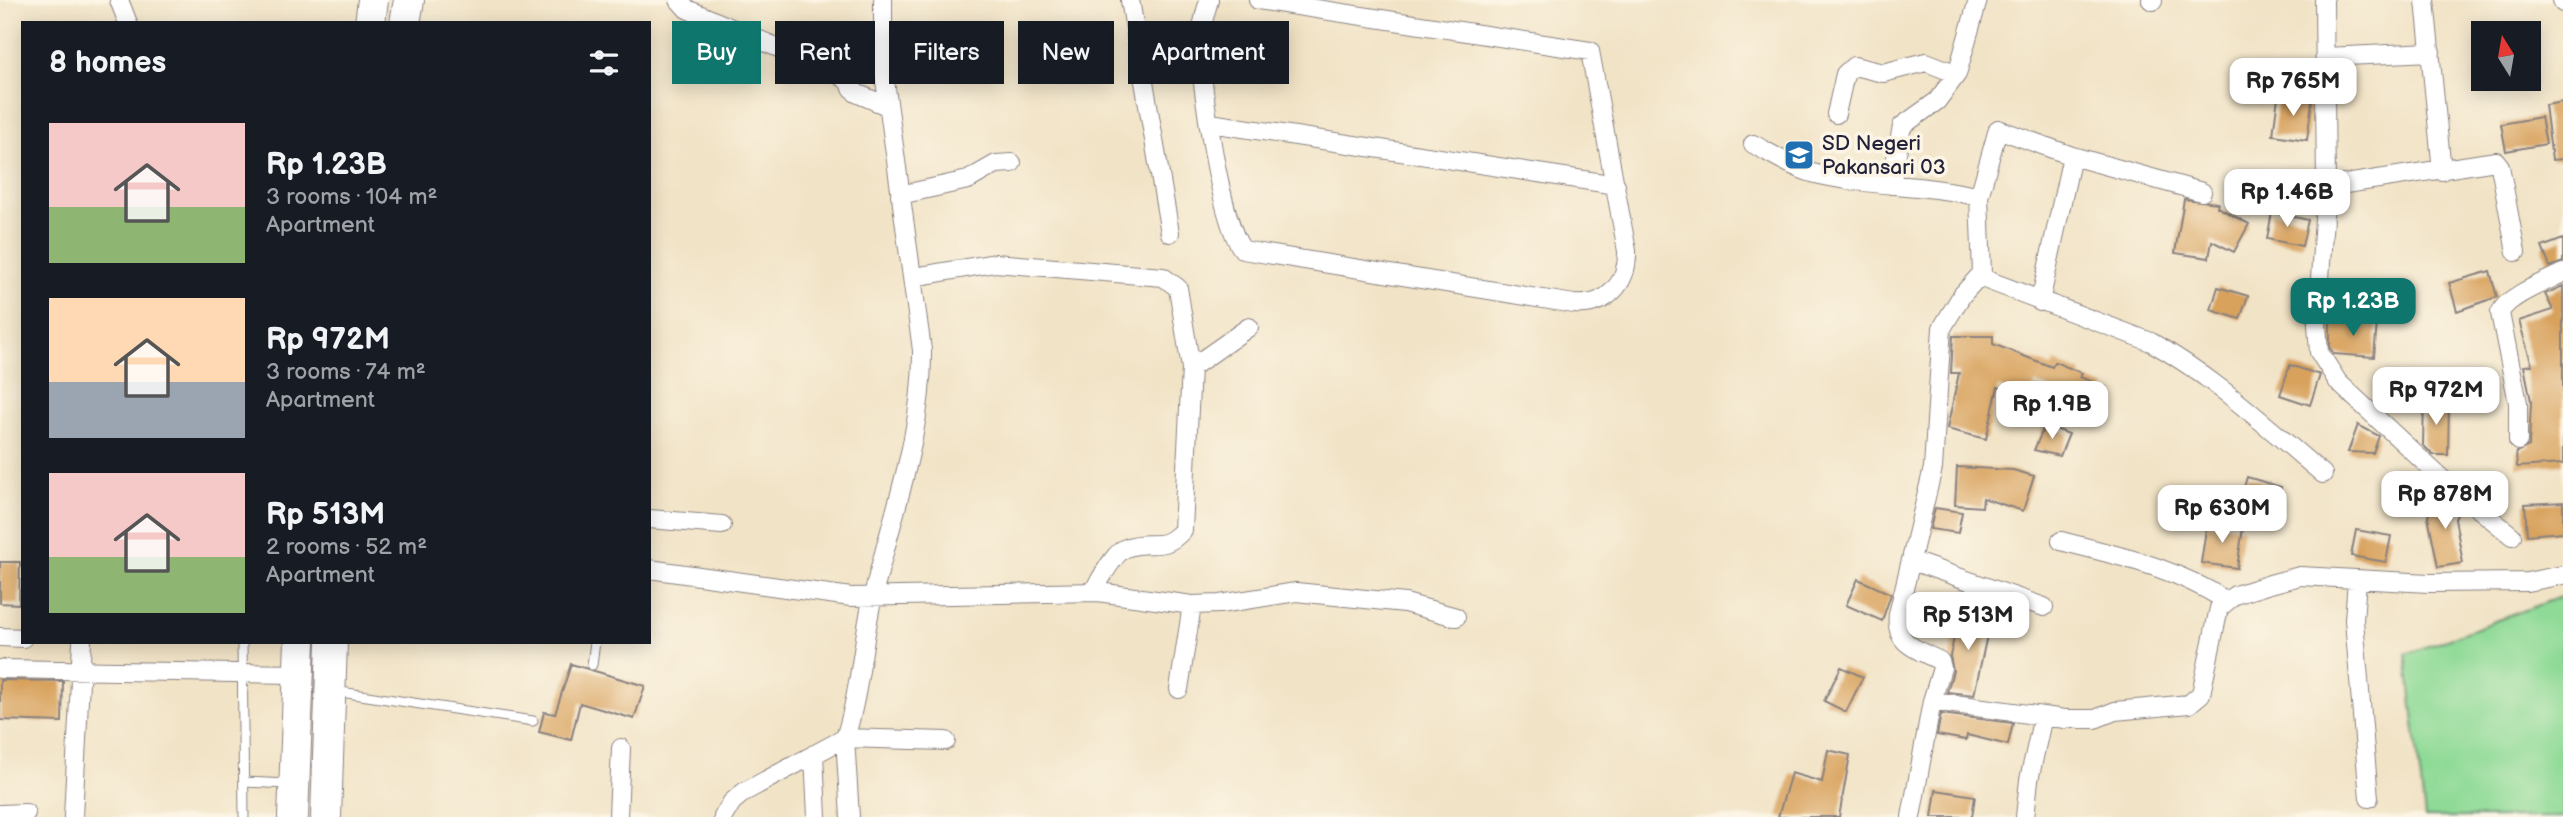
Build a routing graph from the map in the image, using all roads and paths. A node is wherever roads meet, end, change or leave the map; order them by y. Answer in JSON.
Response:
{"nodes":[{"id":1,"x":119,"y":0,"type":"edge"},
{"id":2,"x":373,"y":0,"type":"edge"},
{"id":3,"x":409,"y":0,"type":"edge"},
{"id":4,"x":679,"y":0,"type":"edge"},
{"id":5,"x":883,"y":0,"type":"edge"},
{"id":6,"x":1130,"y":0,"type":"edge"},
{"id":7,"x":1209,"y":0,"type":"edge"},
{"id":8,"x":1258,"y":0,"type":"edge"},
{"id":9,"x":1978,"y":0,"type":"edge"},
{"id":10,"x":2324,"y":0,"type":"edge"},
{"id":11,"x":2425,"y":0,"type":"edge"},
{"id":12,"x":127,"y":21,"type":"edge"},
{"id":13,"x":370,"y":21,"type":"edge"},
{"id":14,"x":405,"y":21,"type":"edge"},
{"id":15,"x":2431,"y":52,"type":"junction"},
{"id":16,"x":2326,"y":57,"type":"junction"},
{"id":17,"x":1957,"y":74,"type":"junction"},
{"id":18,"x":887,"y":106,"type":"junction"},
{"id":19,"x":1836,"y":114,"type":"dead end"},
{"id":20,"x":1210,"y":123,"type":"junction"},
{"id":21,"x":1753,"y":144,"type":"dead end"},
{"id":22,"x":2072,"y":156,"type":"junction"},
{"id":23,"x":1012,"y":163,"type":"dead end"},
{"id":24,"x":2442,"y":171,"type":"junction"},
{"id":25,"x":1616,"y":185,"type":"junction"},
{"id":26,"x":1891,"y":185,"type":"junction"},
{"id":27,"x":2326,"y":187,"type":"junction"},
{"id":28,"x":2202,"y":192,"type":"dead end"},
{"id":29,"x":900,"y":195,"type":"junction"},
{"id":30,"x":1979,"y":197,"type":"junction"},
{"id":31,"x":1170,"y":233,"type":"dead end"},
{"id":32,"x":2516,"y":252,"type":"dead end"},
{"id":33,"x":2563,"y":273,"type":"edge"},
{"id":34,"x":914,"y":277,"type":"junction"},
{"id":35,"x":1979,"y":277,"type":"junction"},
{"id":36,"x":2040,"y":302,"type":"junction"},
{"id":37,"x":1249,"y":327,"type":"dead end"},
{"id":38,"x":1191,"y":368,"type":"junction"},
{"id":39,"x":2518,"y":441,"type":"dead end"},
{"id":40,"x":2323,"y":474,"type":"dead end"},
{"id":41,"x":651,"y":519,"type":"edge"},
{"id":42,"x":722,"y":525,"type":"dead end"},
{"id":43,"x":2512,"y":536,"type":"dead end"},
{"id":44,"x":2061,"y":541,"type":"dead end"},
{"id":45,"x":1912,"y":561,"type":"junction"},
{"id":46,"x":651,"y":569,"type":"edge"},
{"id":47,"x":2563,"y":575,"type":"edge"},
{"id":48,"x":2357,"y":580,"type":"junction"},
{"id":49,"x":1092,"y":592,"type":"junction"},
{"id":50,"x":872,"y":598,"type":"junction"},
{"id":51,"x":2225,"y":600,"type":"junction"},
{"id":52,"x":1192,"y":605,"type":"junction"},
{"id":53,"x":2044,"y":607,"type":"dead end"},
{"id":54,"x":1456,"y":617,"type":"dead end"},
{"id":55,"x":0,"y":637,"type":"edge"},
{"id":56,"x":21,"y":638,"type":"edge"},
{"id":57,"x":82,"y":644,"type":"edge"},
{"id":58,"x":242,"y":644,"type":"edge"},
{"id":59,"x":300,"y":644,"type":"edge"},
{"id":60,"x":332,"y":644,"type":"edge"},
{"id":61,"x":595,"y":644,"type":"edge"},
{"id":62,"x":592,"y":665,"type":"dead end"},
{"id":63,"x":0,"y":668,"type":"edge"},
{"id":64,"x":83,"y":670,"type":"junction"},
{"id":65,"x":241,"y":674,"type":"junction"},
{"id":66,"x":298,"y":674,"type":"junction"},
{"id":67,"x":331,"y":682,"type":"junction"},
{"id":68,"x":1179,"y":689,"type":"dead end"},
{"id":69,"x":1932,"y":701,"type":"junction"},
{"id":70,"x":2043,"y":716,"type":"junction"},
{"id":71,"x":533,"y":721,"type":"dead end"},
{"id":72,"x":845,"y":738,"type":"junction"},
{"id":73,"x":946,"y":741,"type":"dead end"},
{"id":74,"x":621,"y":748,"type":"dead end"},
{"id":75,"x":814,"y":754,"type":"junction"},
{"id":76,"x":245,"y":782,"type":"junction"},
{"id":77,"x":294,"y":784,"type":"junction"},
{"id":78,"x":2369,"y":798,"type":"dead end"},
{"id":79,"x":0,"y":814,"type":"edge"},
{"id":80,"x":26,"y":814,"type":"dead end"},
{"id":81,"x":73,"y":817,"type":"edge"},
{"id":82,"x":244,"y":817,"type":"edge"},
{"id":83,"x":293,"y":817,"type":"edge"},
{"id":84,"x":326,"y":817,"type":"edge"},
{"id":85,"x":618,"y":817,"type":"edge"},
{"id":86,"x":723,"y":817,"type":"edge"},
{"id":87,"x":817,"y":817,"type":"edge"},
{"id":88,"x":850,"y":817,"type":"edge"},
{"id":89,"x":1911,"y":817,"type":"edge"},
{"id":90,"x":2025,"y":817,"type":"edge"}],
"edges":[{"from":1,"to":12,"type":"street"},
{"from":2,"to":13,"type":"main road"},
{"from":3,"to":14,"type":"main road"},
{"from":4,"to":18,"type":"street"},
{"from":5,"to":18,"type":"street"},
{"from":6,"to":31,"type":"street"},
{"from":7,"to":20,"type":"street"},
{"from":8,"to":25,"type":"street"},
{"from":9,"to":17,"type":"street"},
{"from":10,"to":16,"type":"street"},
{"from":11,"to":15,"type":"street"},
{"from":15,"to":16,"type":"street"},
{"from":15,"to":24,"type":"street"},
{"from":16,"to":27,"type":"street"},
{"from":17,"to":19,"type":"street"},
{"from":17,"to":26,"type":"street"},
{"from":18,"to":29,"type":"street"},
{"from":20,"to":25,"type":"street"},
{"from":20,"to":25,"type":"street"},
{"from":21,"to":26,"type":"street"},
{"from":22,"to":28,"type":"street"},
{"from":22,"to":30,"type":"street"},
{"from":22,"to":36,"type":"street"},
{"from":23,"to":29,"type":"street"},
{"from":24,"to":27,"type":"street"},
{"from":24,"to":32,"type":"street"},
{"from":26,"to":30,"type":"street"},
{"from":27,"to":43,"type":"street"},
{"from":29,"to":34,"type":"street"},
{"from":30,"to":35,"type":"street"},
{"from":33,"to":39,"type":"street"},
{"from":34,"to":38,"type":"street"},
{"from":34,"to":50,"type":"street"},
{"from":35,"to":36,"type":"street"},
{"from":35,"to":45,"type":"street"},
{"from":36,"to":40,"type":"street"},
{"from":37,"to":38,"type":"street"},
{"from":38,"to":49,"type":"street"},
{"from":41,"to":42,"type":"street"},
{"from":44,"to":51,"type":"street"},
{"from":45,"to":53,"type":"street"},
{"from":45,"to":69,"type":"street"},
{"from":46,"to":50,"type":"street"},
{"from":47,"to":48,"type":"street"},
{"from":48,"to":51,"type":"street"},
{"from":48,"to":78,"type":"street"},
{"from":49,"to":50,"type":"street"},
{"from":49,"to":52,"type":"street"},
{"from":50,"to":72,"type":"street"},
{"from":51,"to":70,"type":"street"},
{"from":52,"to":54,"type":"street"},
{"from":52,"to":68,"type":"street"},
{"from":55,"to":56,"type":"street"},
{"from":57,"to":64,"type":"street"},
{"from":58,"to":65,"type":"lane"},
{"from":59,"to":66,"type":"main road"},
{"from":60,"to":67,"type":"main road"},
{"from":61,"to":62,"type":"lane"},
{"from":63,"to":64,"type":"street"},
{"from":64,"to":65,"type":"street"},
{"from":64,"to":81,"type":"street"},
{"from":65,"to":66,"type":"street"},
{"from":65,"to":76,"type":"lane"},
{"from":66,"to":67,"type":"main road"},
{"from":66,"to":77,"type":"main road"},
{"from":67,"to":71,"type":"lane"},
{"from":67,"to":84,"type":"main road"},
{"from":69,"to":70,"type":"street"},
{"from":69,"to":89,"type":"street"},
{"from":70,"to":90,"type":"street"},
{"from":72,"to":73,"type":"street"},
{"from":72,"to":75,"type":"street"},
{"from":72,"to":88,"type":"street"},
{"from":74,"to":85,"type":"street"},
{"from":75,"to":86,"type":"street"},
{"from":75,"to":87,"type":"street"},
{"from":76,"to":77,"type":"lane"},
{"from":76,"to":82,"type":"lane"},
{"from":77,"to":83,"type":"main road"},
{"from":79,"to":80,"type":"street"}]}
